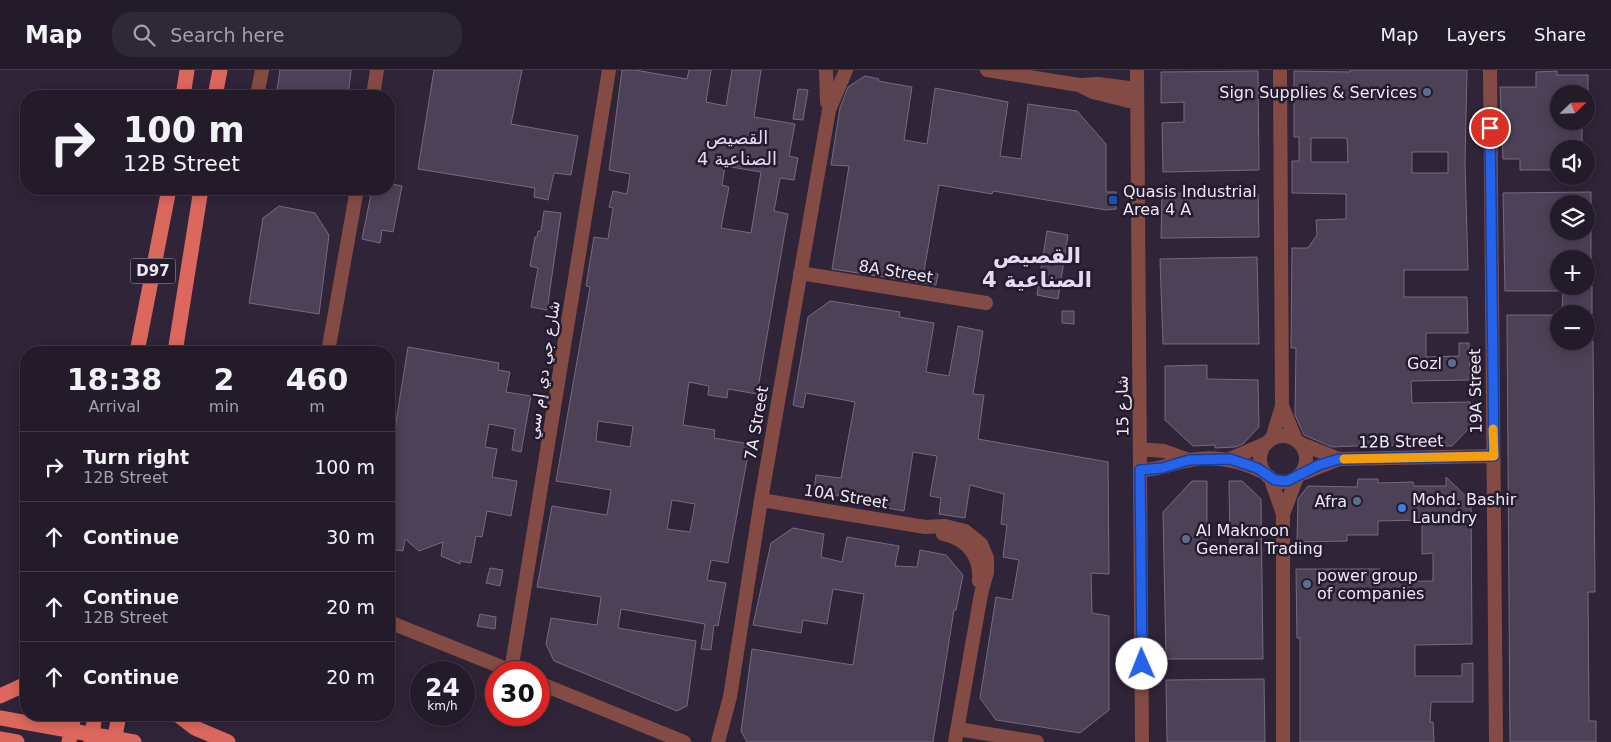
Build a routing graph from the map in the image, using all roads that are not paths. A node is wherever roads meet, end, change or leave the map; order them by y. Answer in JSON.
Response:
{"nodes":[{"id":1,"x":187,"y":70,"type":"edge"},
{"id":2,"x":220,"y":70,"type":"edge"},
{"id":3,"x":262,"y":70,"type":"edge"},
{"id":4,"x":377,"y":70,"type":"edge"},
{"id":5,"x":826,"y":70,"type":"edge"},
{"id":6,"x":846,"y":70,"type":"edge"},
{"id":7,"x":987,"y":70,"type":"edge"},
{"id":8,"x":1137,"y":70,"type":"edge"},
{"id":9,"x":1280,"y":70,"type":"edge"},
{"id":10,"x":1490,"y":70,"type":"edge"},
{"id":11,"x":611,"y":72,"type":"edge"},
{"id":12,"x":184,"y":90,"type":"edge"},
{"id":13,"x":216,"y":90,"type":"edge"},
{"id":14,"x":258,"y":90,"type":"edge"},
{"id":15,"x":374,"y":90,"type":"edge"},
{"id":16,"x":1137,"y":96,"type":"junction"},
{"id":17,"x":829,"y":110,"type":"junction"},
{"id":18,"x":167,"y":195,"type":"edge"},
{"id":19,"x":200,"y":195,"type":"edge"},
{"id":20,"x":353,"y":195,"type":"edge"},
{"id":21,"x":800,"y":273,"type":"junction"},
{"id":22,"x":986,"y":303,"type":"dead end"},
{"id":23,"x":138,"y":346,"type":"edge"},
{"id":24,"x":176,"y":346,"type":"edge"},
{"id":25,"x":329,"y":346,"type":"edge"},
{"id":26,"x":1282,"y":406,"type":"junction"},
{"id":27,"x":1269,"y":441,"type":"junction"},
{"id":28,"x":1298,"y":442,"type":"junction"},
{"id":29,"x":1140,"y":449,"type":"junction"},
{"id":30,"x":1494,"y":456,"type":"junction"},
{"id":31,"x":1230,"y":459,"type":"junction"},
{"id":32,"x":1339,"y":459,"type":"junction"},
{"id":33,"x":1189,"y":460,"type":"junction"},
{"id":34,"x":1140,"y":470,"type":"junction"},
{"id":35,"x":1268,"y":475,"type":"junction"},
{"id":36,"x":1298,"y":476,"type":"junction"},
{"id":37,"x":761,"y":500,"type":"junction"},
{"id":38,"x":1283,"y":514,"type":"junction"},
{"id":39,"x":395,"y":624,"type":"edge"},
{"id":40,"x":485,"y":661,"type":"edge"},
{"id":41,"x":514,"y":661,"type":"edge"},
{"id":42,"x":20,"y":687,"type":"edge"},
{"id":43,"x":550,"y":687,"type":"edge"},
{"id":44,"x":0,"y":696,"type":"edge"},
{"id":45,"x":0,"y":718,"type":"edge"},
{"id":46,"x":73,"y":721,"type":"edge"},
{"id":47,"x":94,"y":721,"type":"edge"},
{"id":48,"x":118,"y":721,"type":"edge"},
{"id":49,"x":186,"y":721,"type":"edge"},
{"id":50,"x":956,"y":736,"type":"edge"},
{"id":51,"x":70,"y":737,"type":"edge"},
{"id":52,"x":92,"y":738,"type":"edge"},
{"id":53,"x":0,"y":739,"type":"edge"},
{"id":54,"x":114,"y":740,"type":"edge"},
{"id":55,"x":17,"y":742,"type":"edge"},
{"id":56,"x":134,"y":742,"type":"edge"},
{"id":57,"x":228,"y":742,"type":"edge"},
{"id":58,"x":684,"y":742,"type":"edge"},
{"id":59,"x":718,"y":742,"type":"edge"},
{"id":60,"x":1037,"y":742,"type":"edge"},
{"id":61,"x":1142,"y":742,"type":"edge"},
{"id":62,"x":1283,"y":742,"type":"edge"},
{"id":63,"x":1496,"y":742,"type":"edge"}],
"edges":[{"from":1,"to":12,"type":"main road"},
{"from":2,"to":13,"type":"main road"},
{"from":3,"to":14,"type":"street"},
{"from":4,"to":15,"type":"street"},
{"from":5,"to":17,"type":"street"},
{"from":6,"to":17,"type":"street"},
{"from":7,"to":16,"type":"street"},
{"from":8,"to":16,"type":"street","name":"شارع 15"},
{"from":9,"to":26,"type":"street"},
{"from":10,"to":30,"type":"street","name":"19A Street"},
{"from":11,"to":41,"type":"street","name":"شارع جي دي إم سي"},
{"from":16,"to":29,"type":"street","name":"شارع 15"},
{"from":17,"to":21,"type":"street","name":"7A Street"},
{"from":18,"to":23,"type":"main road","number":"D97"},
{"from":19,"to":24,"type":"main road","number":"D97"},
{"from":20,"to":25,"type":"street"},
{"from":21,"to":22,"type":"street","name":"8A Street"},
{"from":21,"to":37,"type":"street","name":"7A Street"},
{"from":26,"to":27,"type":"street"},
{"from":26,"to":28,"type":"street"},
{"from":27,"to":28,"type":"street"},
{"from":27,"to":31,"type":"street"},
{"from":27,"to":35,"type":"street"},
{"from":28,"to":32,"type":"street"},
{"from":28,"to":36,"type":"street"},
{"from":29,"to":33,"type":"street"},
{"from":29,"to":34,"type":"street","name":"شارع 15"},
{"from":30,"to":32,"type":"street","name":"12B Street"},
{"from":30,"to":63,"type":"street","name":"19A Street"},
{"from":31,"to":33,"type":"street"},
{"from":31,"to":35,"type":"street"},
{"from":32,"to":36,"type":"street"},
{"from":33,"to":34,"type":"street"},
{"from":34,"to":61,"type":"street","name":"شارع 15"},
{"from":35,"to":36,"type":"street"},
{"from":35,"to":38,"type":"street"},
{"from":36,"to":38,"type":"street"},
{"from":37,"to":50,"type":"street","name":"10A Street"},
{"from":37,"to":59,"type":"street","name":"7A Street"},
{"from":38,"to":62,"type":"street"},
{"from":39,"to":40,"type":"street","name":"شارع جي دي إم سي"},
{"from":42,"to":44,"type":"main road"},
{"from":43,"to":58,"type":"street"},
{"from":45,"to":51,"type":"main road"},
{"from":46,"to":51,"type":"main road"},
{"from":47,"to":52,"type":"main road"},
{"from":48,"to":54,"type":"main road"},
{"from":49,"to":57,"type":"main road"},
{"from":50,"to":60,"type":"street"},
{"from":51,"to":52,"type":"main road"},
{"from":52,"to":54,"type":"main road"},
{"from":53,"to":55,"type":"main road"},
{"from":54,"to":56,"type":"main road"}]}
